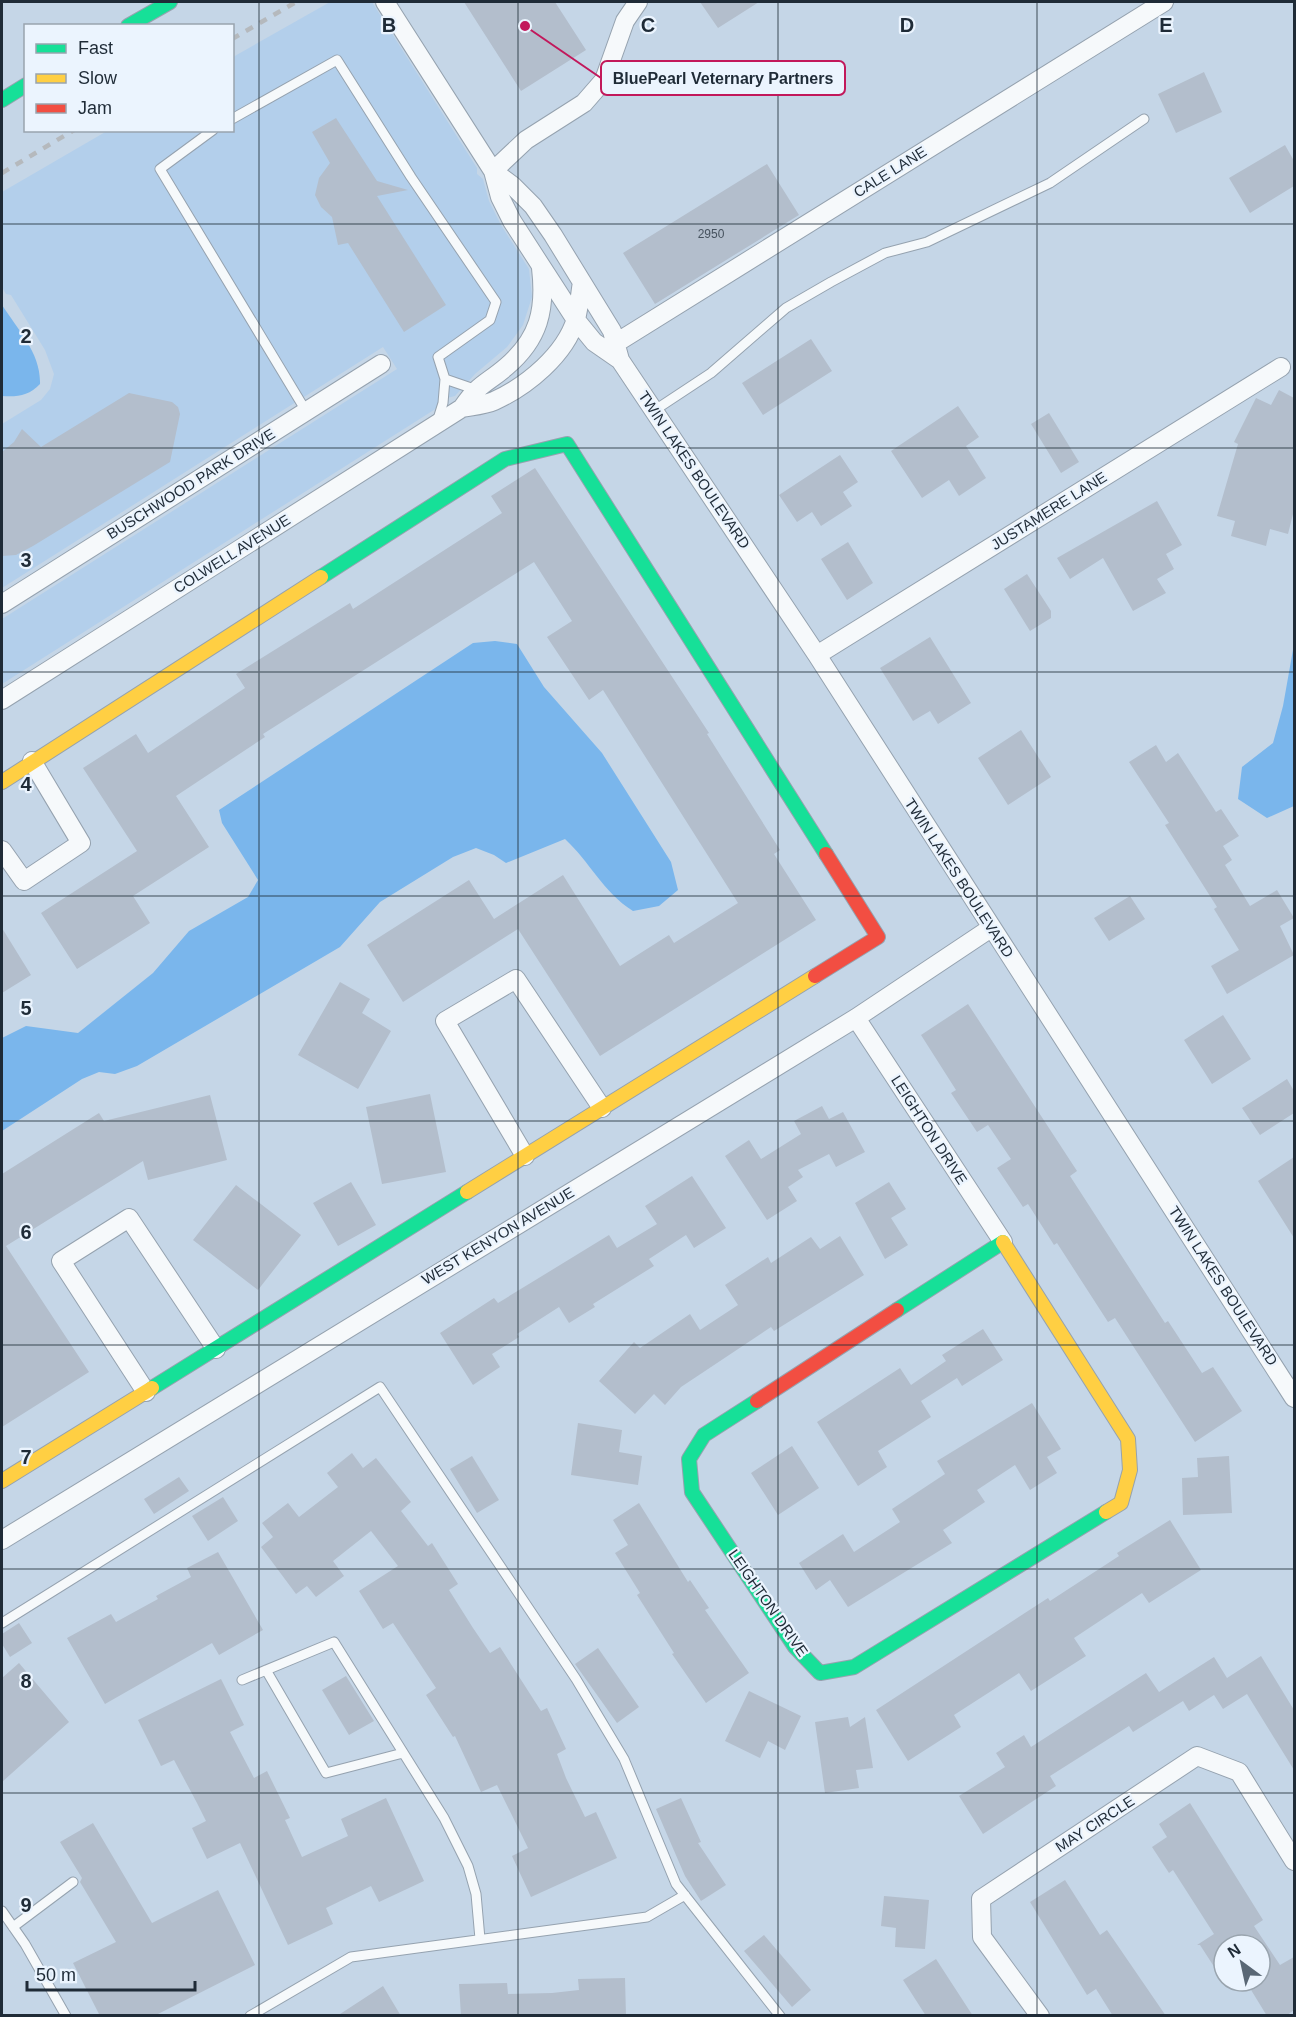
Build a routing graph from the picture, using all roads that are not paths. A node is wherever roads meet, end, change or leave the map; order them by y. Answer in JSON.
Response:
{"nodes":[{"id":1,"x":170,"y":2,"type":"edge"},
{"id":2,"x":385,"y":2,"type":"edge"},
{"id":3,"x":638,"y":2,"type":"edge"},
{"id":4,"x":1164,"y":2,"type":"edge"},
{"id":5,"x":132,"y":24,"type":"edge"},
{"id":6,"x":24,"y":86,"type":"edge"},
{"id":7,"x":2,"y":100,"type":"edge"},
{"id":8,"x":234,"y":118,"type":"edge"},
{"id":9,"x":1144,"y":119,"type":"dead end"},
{"id":10,"x":210,"y":132,"type":"edge"},
{"id":11,"x":493,"y":171,"type":"junction"},
{"id":12,"x":541,"y":265,"type":"junction"},
{"id":13,"x":582,"y":282,"type":"junction"},
{"id":14,"x":576,"y":320,"type":"junction"},
{"id":15,"x":618,"y":351,"type":"junction"},
{"id":16,"x":381,"y":364,"type":"dead end"},
{"id":17,"x":1281,"y":367,"type":"dead end"},
{"id":18,"x":445,"y":379,"type":"junction"},
{"id":19,"x":474,"y":389,"type":"junction"},
{"id":20,"x":462,"y":408,"type":"junction"},
{"id":21,"x":655,"y":410,"type":"junction"},
{"id":22,"x":306,"y":411,"type":"junction"},
{"id":23,"x":436,"y":425,"type":"junction"},
{"id":24,"x":2,"y":604,"type":"edge"},
{"id":25,"x":817,"y":655,"type":"junction"},
{"id":26,"x":2,"y":700,"type":"edge"},
{"id":27,"x":32,"y":762,"type":"junction"},
{"id":28,"x":2,"y":779,"type":"edge"},
{"id":29,"x":2,"y":850,"type":"edge"},
{"id":30,"x":991,"y":928,"type":"junction"},
{"id":31,"x":856,"y":1018,"type":"junction"},
{"id":32,"x":602,"y":1108,"type":"junction"},
{"id":33,"x":525,"y":1156,"type":"junction"},
{"id":34,"x":1003,"y":1242,"type":"junction"},
{"id":35,"x":216,"y":1349,"type":"junction"},
{"id":36,"x":146,"y":1392,"type":"junction"},
{"id":37,"x":1294,"y":1398,"type":"edge"},
{"id":38,"x":2,"y":1481,"type":"edge"},
{"id":39,"x":2,"y":1540,"type":"edge"},
{"id":40,"x":2,"y":1623,"type":"edge"},
{"id":41,"x":266,"y":1670,"type":"junction"},
{"id":42,"x":242,"y":1680,"type":"dead end"},
{"id":43,"x":403,"y":1753,"type":"junction"},
{"id":44,"x":1294,"y":1861,"type":"edge"},
{"id":45,"x":73,"y":1882,"type":"dead end"},
{"id":46,"x":685,"y":1895,"type":"junction"},
{"id":47,"x":2,"y":1911,"type":"edge"},
{"id":48,"x":13,"y":1927,"type":"junction"},
{"id":49,"x":480,"y":1939,"type":"junction"},
{"id":50,"x":251,"y":2015,"type":"edge"},
{"id":51,"x":66,"y":2016,"type":"edge"},
{"id":52,"x":780,"y":2016,"type":"edge"},
{"id":53,"x":1040,"y":2016,"type":"edge"}],
"edges":[{"from":1,"to":5,"type":"street"},
{"from":2,"to":11,"type":"street","name":"TWIN LAKES BOULEVARD"},
{"from":3,"to":11,"type":"street"},
{"from":4,"to":15,"type":"street","name":"CALE LANE"},
{"from":6,"to":7,"type":"street"},
{"from":8,"to":18,"type":"lane"},
{"from":9,"to":21,"type":"lane"},
{"from":10,"to":22,"type":"lane"},
{"from":11,"to":12,"type":"street","name":"TWIN LAKES BOULEVARD"},
{"from":11,"to":13,"type":"street","name":"TWIN LAKES BOULEVARD"},
{"from":12,"to":14,"type":"street","name":"TWIN LAKES BOULEVARD"},
{"from":12,"to":19,"type":"street","name":"COLWELL AVENUE"},
{"from":13,"to":14,"type":"street","name":"COLWELL AVENUE"},
{"from":13,"to":15,"type":"street","name":"TWIN LAKES BOULEVARD"},
{"from":14,"to":15,"type":"street","name":"TWIN LAKES BOULEVARD"},
{"from":14,"to":20,"type":"street","name":"COLWELL AVENUE"},
{"from":15,"to":21,"type":"street","name":"TWIN LAKES BOULEVARD"},
{"from":16,"to":22,"type":"street","name":"BUSCHWOOD PARK DRIVE"},
{"from":17,"to":25,"type":"street","name":"JUSTAMERE LANE"},
{"from":18,"to":19,"type":"lane"},
{"from":18,"to":23,"type":"lane"},
{"from":19,"to":20,"type":"street","name":"COLWELL AVENUE"},
{"from":20,"to":23,"type":"street","name":"COLWELL AVENUE"},
{"from":21,"to":25,"type":"street","name":"TWIN LAKES BOULEVARD"},
{"from":22,"to":24,"type":"street","name":"BUSCHWOOD PARK DRIVE"},
{"from":23,"to":26,"type":"street","name":"COLWELL AVENUE"},
{"from":25,"to":30,"type":"street","name":"TWIN LAKES BOULEVARD"},
{"from":27,"to":28,"type":"street"},
{"from":27,"to":29,"type":"street"},
{"from":27,"to":32,"type":"street"},
{"from":30,"to":31,"type":"street","name":"WEST KENYON AVENUE"},
{"from":30,"to":37,"type":"street","name":"TWIN LAKES BOULEVARD"},
{"from":31,"to":34,"type":"street","name":"LEIGHTON DRIVE"},
{"from":31,"to":39,"type":"street","name":"WEST KENYON AVENUE"},
{"from":32,"to":33,"type":"street"},
{"from":32,"to":33,"type":"street"},
{"from":33,"to":35,"type":"street"},
{"from":34,"to":34,"type":"street","name":"LEIGHTON DRIVE"},
{"from":35,"to":36,"type":"street"},
{"from":35,"to":36,"type":"street"},
{"from":36,"to":38,"type":"street"},
{"from":40,"to":46,"type":"lane"},
{"from":41,"to":42,"type":"lane"},
{"from":41,"to":43,"type":"lane"},
{"from":41,"to":43,"type":"lane"},
{"from":43,"to":49,"type":"lane"},
{"from":44,"to":53,"type":"street","name":"MAY CIRCLE"},
{"from":45,"to":48,"type":"lane"},
{"from":46,"to":49,"type":"lane"},
{"from":46,"to":52,"type":"lane"},
{"from":47,"to":48,"type":"lane"},
{"from":48,"to":51,"type":"lane"},
{"from":49,"to":50,"type":"lane"}]}
